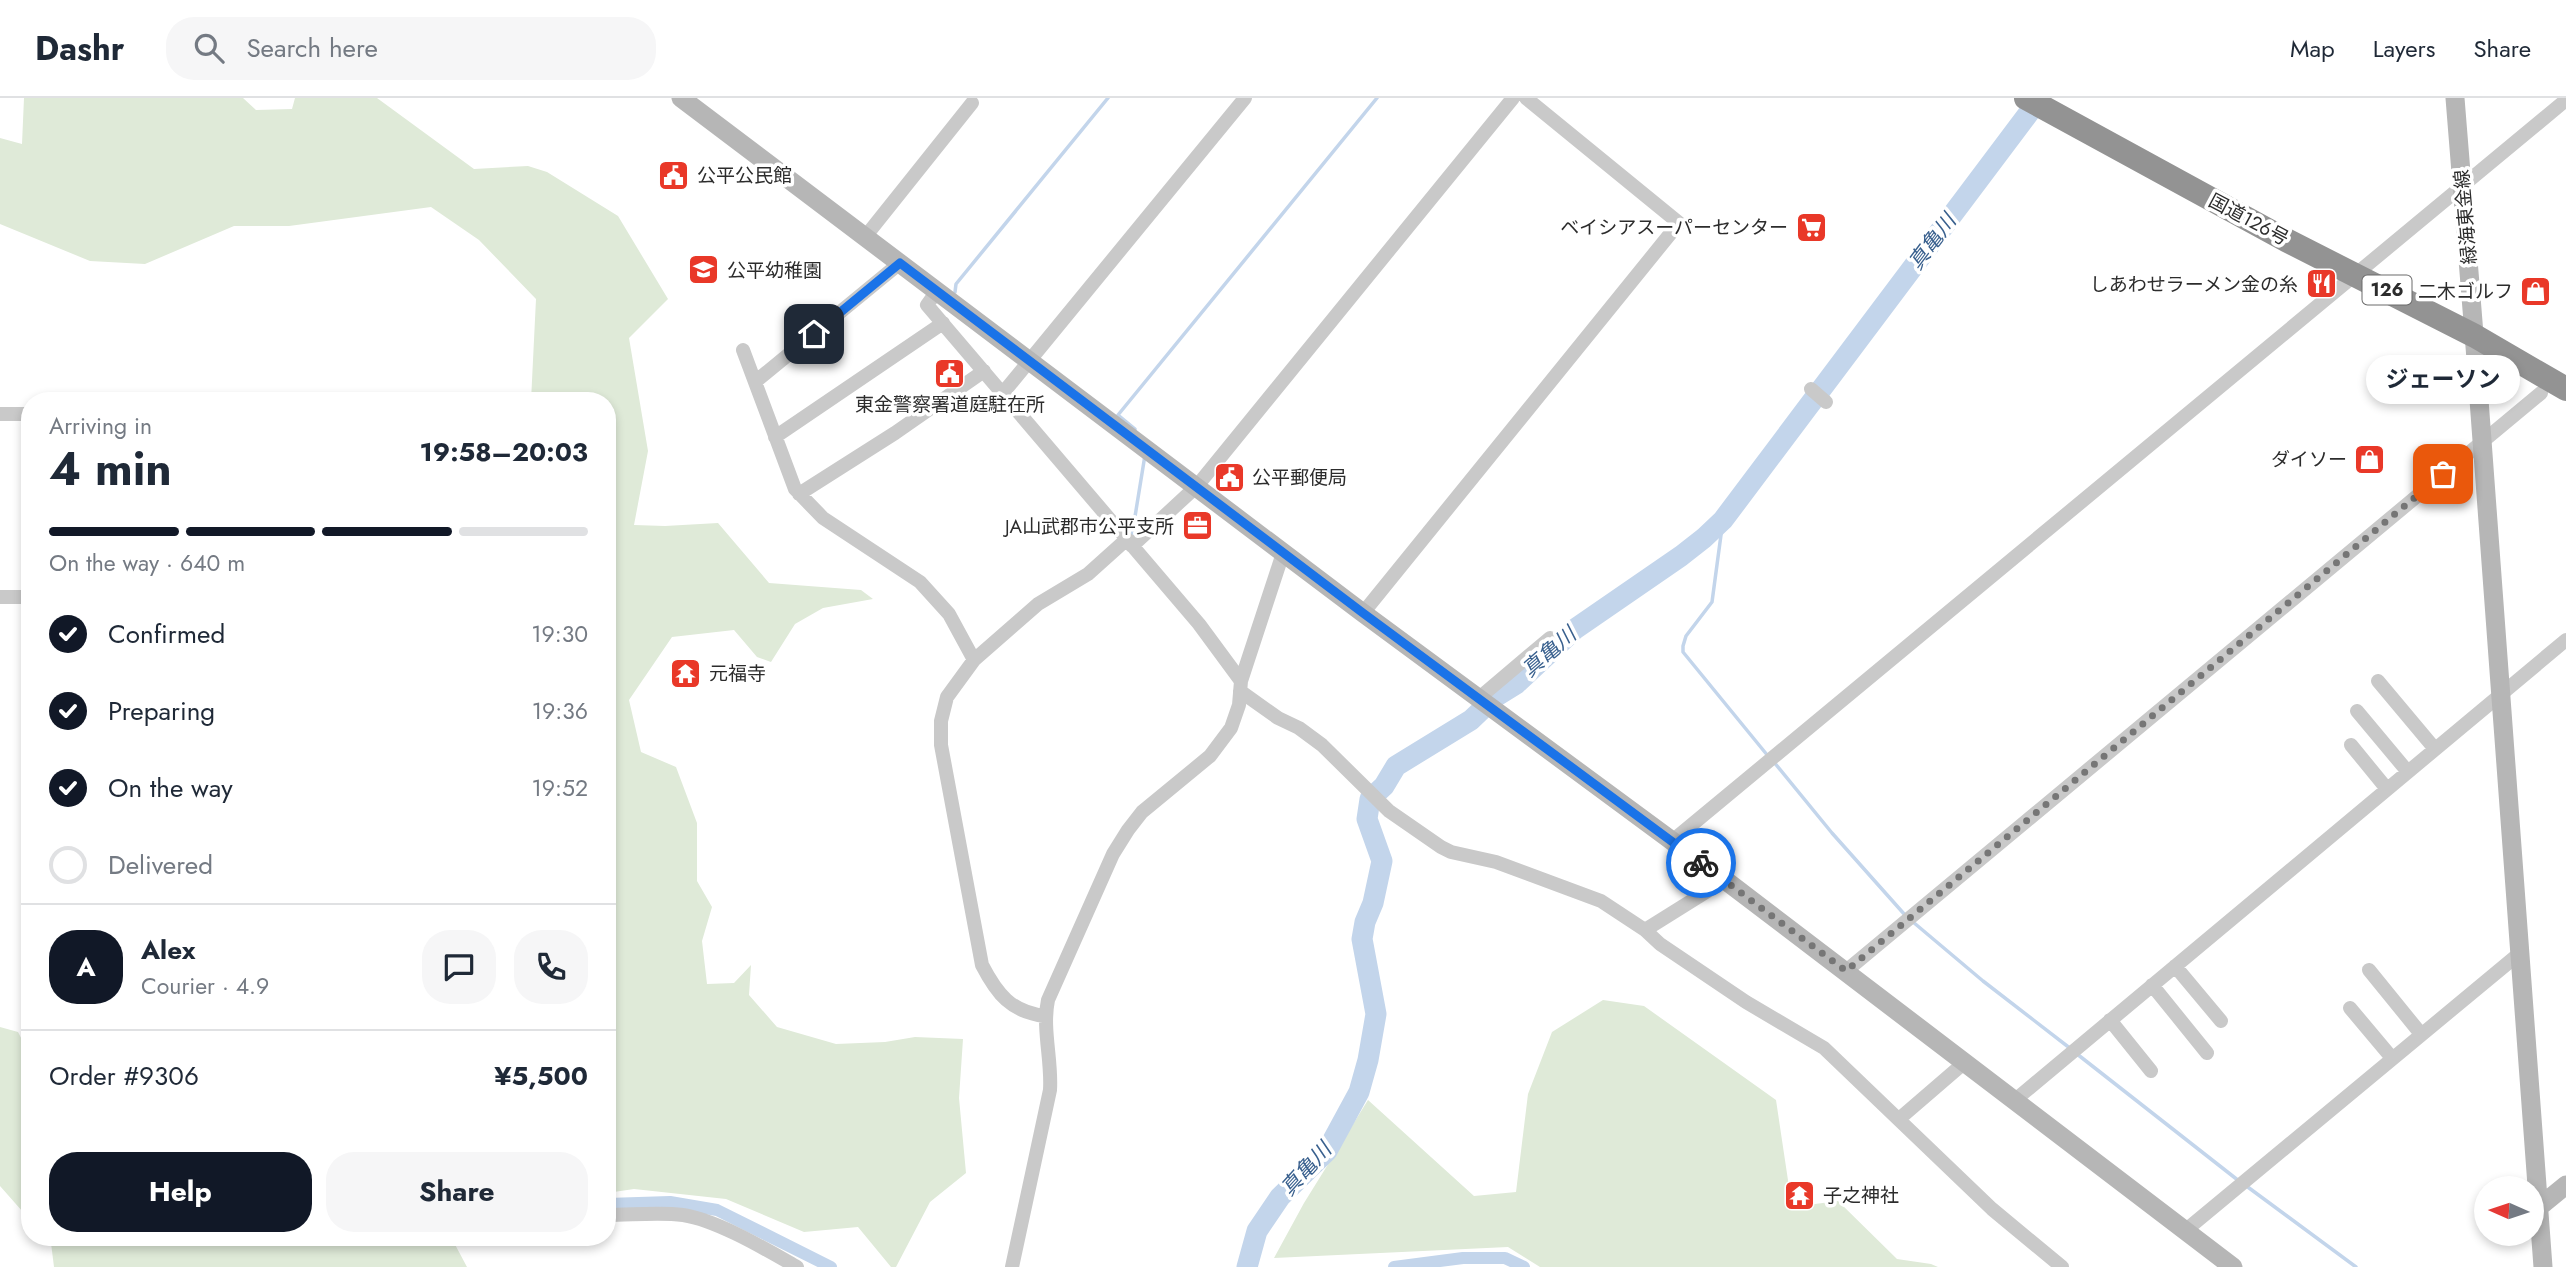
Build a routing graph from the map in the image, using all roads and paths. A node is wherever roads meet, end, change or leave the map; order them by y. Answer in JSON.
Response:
{"nodes":[{"id":1,"x":681,"y":98,"type":"edge"},
{"id":2,"x":1245,"y":98,"type":"edge"},
{"id":3,"x":1513,"y":98,"type":"edge"},
{"id":4,"x":1526,"y":98,"type":"edge"},
{"id":5,"x":2455,"y":98,"type":"edge"},
{"id":6,"x":2566,"y":100,"type":"edge"},
{"id":7,"x":972,"y":103,"type":"dead end"},
{"id":8,"x":2036,"y":105,"type":"edge"},
{"id":9,"x":2462,"y":186,"type":"junction"},
{"id":10,"x":865,"y":237,"type":"junction"},
{"id":11,"x":900,"y":263,"type":"junction"},
{"id":12,"x":2356,"y":274,"type":"junction"},
{"id":13,"x":937,"y":291,"type":"junction"},
{"id":14,"x":943,"y":323,"type":"junction"},
{"id":15,"x":2474,"y":336,"type":"junction"},
{"id":16,"x":743,"y":350,"type":"dead end"},
{"id":17,"x":1031,"y":361,"type":"junction"},
{"id":18,"x":984,"y":371,"type":"junction"},
{"id":19,"x":2565,"y":377,"type":"edge"},
{"id":20,"x":755,"y":382,"type":"junction"},
{"id":21,"x":1811,"y":389,"type":"dead end"},
{"id":22,"x":1003,"y":393,"type":"junction"},
{"id":23,"x":2541,"y":393,"type":"dead end"},
{"id":24,"x":1826,"y":402,"type":"dead end"},
{"id":25,"x":0,"y":414,"type":"edge"},
{"id":26,"x":21,"y":414,"type":"edge"},
{"id":27,"x":775,"y":437,"type":"junction"},
{"id":28,"x":2482,"y":442,"type":"junction"},
{"id":29,"x":1197,"y":486,"type":"junction"},
{"id":30,"x":799,"y":494,"type":"junction"},
{"id":31,"x":1130,"y":543,"type":"junction"},
{"id":32,"x":1283,"y":553,"type":"junction"},
{"id":33,"x":0,"y":597,"type":"edge"},
{"id":34,"x":21,"y":597,"type":"edge"},
{"id":35,"x":1363,"y":613,"type":"junction"},
{"id":36,"x":1550,"y":638,"type":"dead end"},
{"id":37,"x":2566,"y":639,"type":"edge"},
{"id":38,"x":974,"y":660,"type":"junction"},
{"id":39,"x":2378,"y":681,"type":"dead end"},
{"id":40,"x":1241,"y":686,"type":"junction"},
{"id":41,"x":2501,"y":694,"type":"junction"},
{"id":42,"x":1479,"y":698,"type":"junction"},
{"id":43,"x":2357,"y":711,"type":"dead end"},
{"id":44,"x":2351,"y":745,"type":"dead end"},
{"id":45,"x":2435,"y":749,"type":"junction"},
{"id":46,"x":2407,"y":772,"type":"junction"},
{"id":47,"x":2387,"y":789,"type":"junction"},
{"id":48,"x":1671,"y":842,"type":"junction"},
{"id":49,"x":1725,"y":880,"type":"junction"},
{"id":50,"x":1645,"y":930,"type":"junction"},
{"id":51,"x":2520,"y":953,"type":"junction"},
{"id":52,"x":2175,"y":966,"type":"junction"},
{"id":53,"x":2369,"y":970,"type":"dead end"},
{"id":54,"x":1846,"y":971,"type":"junction"},
{"id":55,"x":2152,"y":985,"type":"junction"},
{"id":56,"x":2350,"y":1008,"type":"dead end"},
{"id":57,"x":1045,"y":1016,"type":"junction"},
{"id":58,"x":2110,"y":1020,"type":"junction"},
{"id":59,"x":2221,"y":1021,"type":"dead end"},
{"id":60,"x":2421,"y":1034,"type":"junction"},
{"id":61,"x":2207,"y":1053,"type":"dead end"},
{"id":62,"x":2392,"y":1058,"type":"junction"},
{"id":63,"x":1965,"y":1063,"type":"junction"},
{"id":64,"x":2151,"y":1071,"type":"dead end"},
{"id":65,"x":2015,"y":1100,"type":"junction"},
{"id":66,"x":1899,"y":1119,"type":"junction"},
{"id":67,"x":2536,"y":1176,"type":"edge"},
{"id":68,"x":2566,"y":1185,"type":"edge"},
{"id":69,"x":2544,"y":1203,"type":"edge"},
{"id":70,"x":616,"y":1215,"type":"edge"},
{"id":71,"x":2186,"y":1230,"type":"junction"},
{"id":72,"x":2541,"y":1246,"type":"edge"},
{"id":73,"x":797,"y":1267,"type":"edge"},
{"id":74,"x":1012,"y":1267,"type":"edge"},
{"id":75,"x":2062,"y":1267,"type":"edge"},
{"id":76,"x":2233,"y":1267,"type":"edge"},
{"id":77,"x":2543,"y":1267,"type":"edge"}],
"edges":[{"from":1,"to":10,"type":"street"},
{"from":2,"to":17,"type":"street"},
{"from":3,"to":29,"type":"street"},
{"from":4,"to":35,"type":"street"},
{"from":5,"to":9,"type":"street","name":"緑海東金線"},
{"from":6,"to":9,"type":"street"},
{"from":7,"to":10,"type":"street"},
{"from":8,"to":12,"type":"highway","name":"国道126号","number":"126"},
{"from":9,"to":12,"type":"street"},
{"from":9,"to":15,"type":"street","name":"緑海東金線"},
{"from":10,"to":11,"type":"street"},
{"from":11,"to":13,"type":"street"},
{"from":11,"to":20,"type":"street"},
{"from":12,"to":15,"type":"highway","name":"国道126号","number":"126"},
{"from":12,"to":48,"type":"street"},
{"from":13,"to":14,"type":"street"},
{"from":13,"to":17,"type":"street"},
{"from":14,"to":18,"type":"street"},
{"from":14,"to":27,"type":"street"},
{"from":15,"to":19,"type":"highway","name":"国道126号","number":"126"},
{"from":15,"to":28,"type":"street","name":"緑海東金線"},
{"from":16,"to":20,"type":"street"},
{"from":17,"to":22,"type":"street"},
{"from":17,"to":29,"type":"street"},
{"from":18,"to":22,"type":"street"},
{"from":18,"to":30,"type":"street"},
{"from":20,"to":27,"type":"street"},
{"from":21,"to":24,"type":"street"},
{"from":22,"to":31,"type":"street"},
{"from":23,"to":28,"type":"street"},
{"from":25,"to":26,"type":"street"},
{"from":27,"to":30,"type":"street"},
{"from":28,"to":41,"type":"street","name":"緑海東金線"},
{"from":28,"to":54,"type":"street"},
{"from":29,"to":31,"type":"street"},
{"from":29,"to":32,"type":"street"},
{"from":30,"to":38,"type":"street"},
{"from":31,"to":38,"type":"street"},
{"from":31,"to":40,"type":"street"},
{"from":32,"to":35,"type":"street"},
{"from":32,"to":40,"type":"street"},
{"from":33,"to":34,"type":"street"},
{"from":35,"to":42,"type":"street"},
{"from":36,"to":42,"type":"street"},
{"from":37,"to":41,"type":"street"},
{"from":38,"to":57,"type":"street"},
{"from":39,"to":45,"type":"street"},
{"from":40,"to":50,"type":"street"},
{"from":40,"to":57,"type":"street"},
{"from":41,"to":45,"type":"street"},
{"from":41,"to":51,"type":"street","name":"緑海東金線"},
{"from":42,"to":48,"type":"street"},
{"from":43,"to":46,"type":"street"},
{"from":44,"to":47,"type":"street"},
{"from":45,"to":46,"type":"street"},
{"from":46,"to":47,"type":"street"},
{"from":47,"to":52,"type":"street"},
{"from":48,"to":49,"type":"street"},
{"from":49,"to":50,"type":"street"},
{"from":49,"to":54,"type":"street"},
{"from":50,"to":66,"type":"street"},
{"from":51,"to":60,"type":"street"},
{"from":51,"to":67,"type":"street","name":"緑海東金線"},
{"from":52,"to":55,"type":"street"},
{"from":52,"to":59,"type":"street"},
{"from":53,"to":60,"type":"street"},
{"from":54,"to":63,"type":"street"},
{"from":55,"to":58,"type":"street"},
{"from":55,"to":61,"type":"street"},
{"from":56,"to":62,"type":"street"},
{"from":57,"to":74,"type":"street"},
{"from":58,"to":64,"type":"street"},
{"from":58,"to":65,"type":"street"},
{"from":60,"to":62,"type":"street"},
{"from":62,"to":71,"type":"street"},
{"from":63,"to":65,"type":"street"},
{"from":63,"to":66,"type":"street"},
{"from":65,"to":71,"type":"street"},
{"from":66,"to":75,"type":"street"},
{"from":68,"to":69,"type":"street"},
{"from":70,"to":73,"type":"street"},
{"from":71,"to":76,"type":"street"},
{"from":72,"to":77,"type":"street","name":"緑海東金線"}]}
